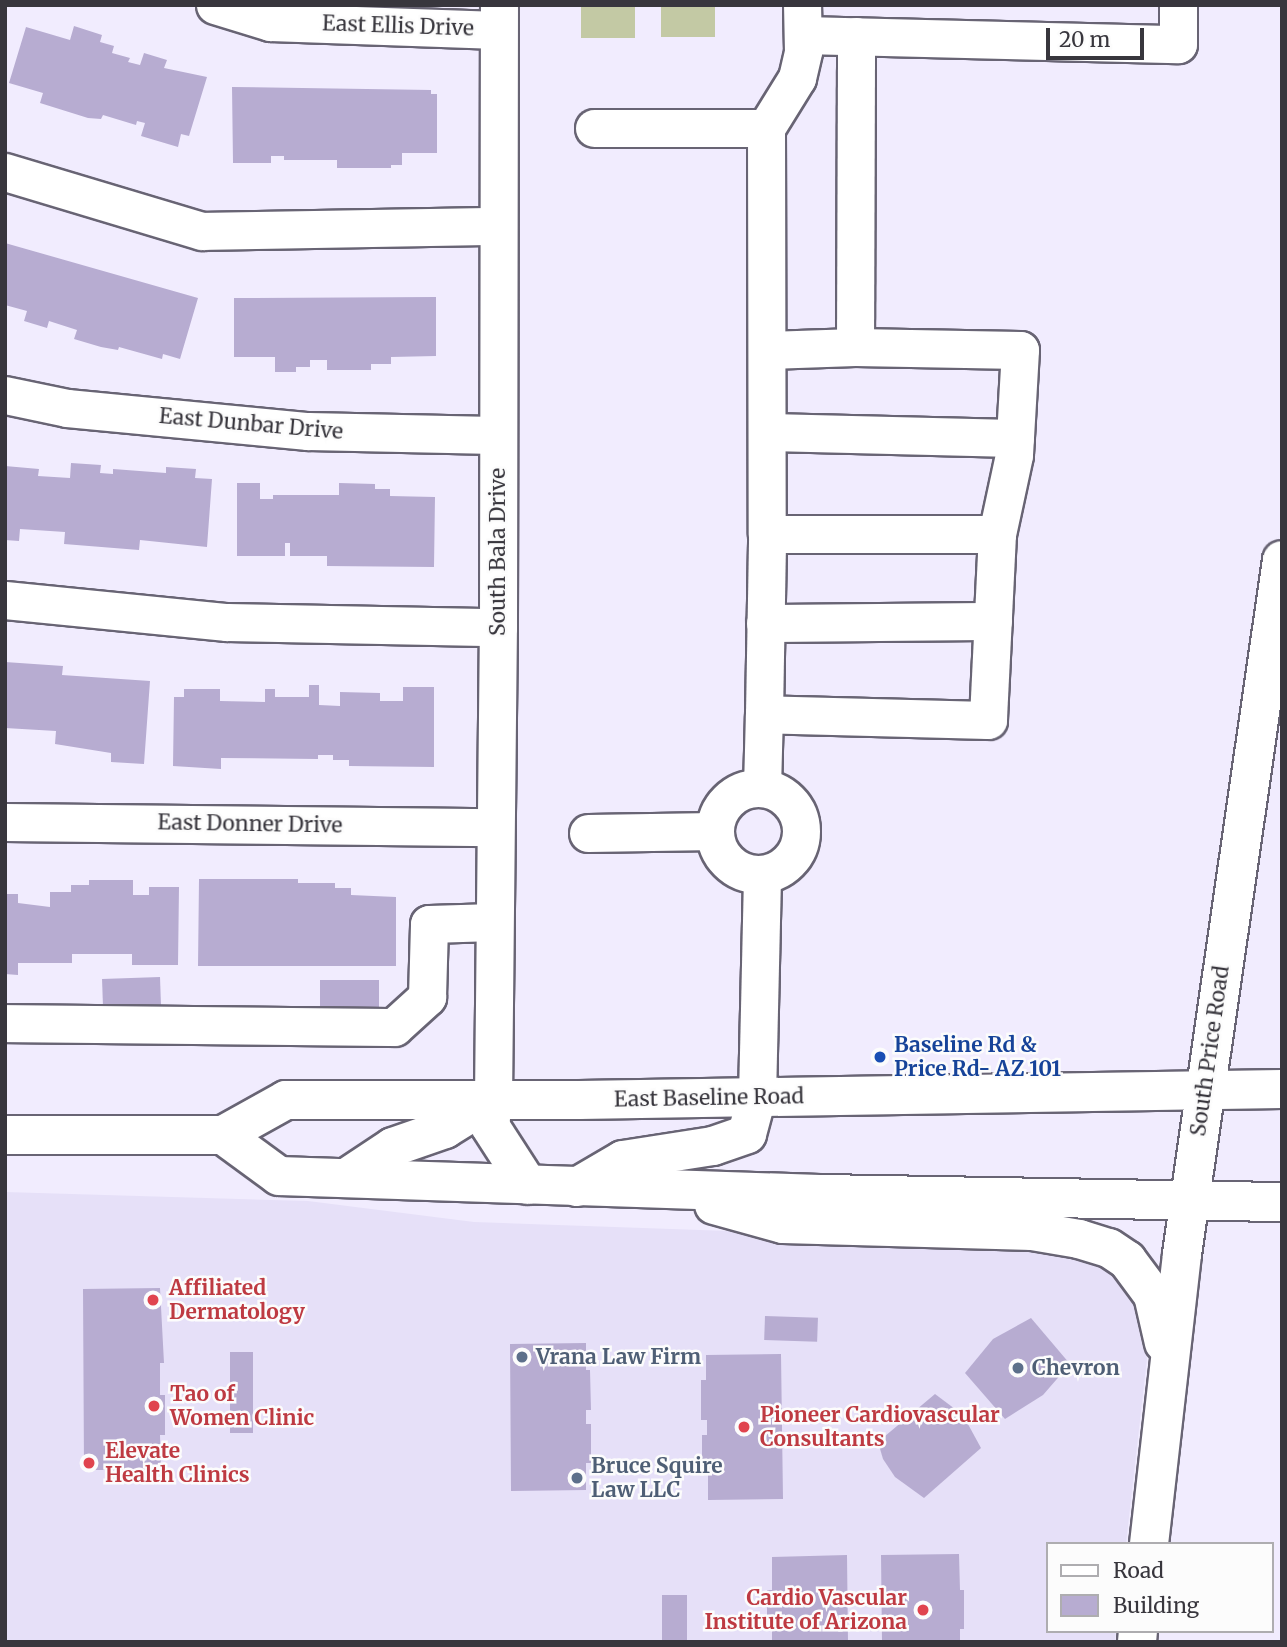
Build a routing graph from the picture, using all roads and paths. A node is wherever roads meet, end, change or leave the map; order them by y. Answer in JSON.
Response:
{"nodes":[{"id":1,"x":215,"y":5,"type":"edge"},
{"id":2,"x":1178,"y":5,"type":"edge"},
{"id":3,"x":499,"y":18,"type":"edge"},
{"id":4,"x":802,"y":20,"type":"edge"},
{"id":5,"x":856,"y":36,"type":"junction"},
{"id":6,"x":593,"y":128,"type":"dead end"},
{"id":7,"x":766,"y":128,"type":"junction"},
{"id":8,"x":5,"y":172,"type":"edge"},
{"id":9,"x":498,"y":226,"type":"junction"},
{"id":10,"x":855,"y":347,"type":"junction"},
{"id":11,"x":768,"y":349,"type":"junction"},
{"id":12,"x":5,"y":395,"type":"edge"},
{"id":13,"x":768,"y":432,"type":"junction"},
{"id":14,"x":498,"y":435,"type":"junction"},
{"id":15,"x":1015,"y":439,"type":"junction"},
{"id":16,"x":767,"y":534,"type":"junction"},
{"id":17,"x":997,"y":534,"type":"junction"},
{"id":18,"x":1282,"y":560,"type":"edge"},
{"id":19,"x":5,"y":600,"type":"edge"},
{"id":20,"x":993,"y":621,"type":"junction"},
{"id":21,"x":765,"y":623,"type":"junction"},
{"id":22,"x":498,"y":627,"type":"junction"},
{"id":23,"x":764,"y":713,"type":"junction"},
{"id":24,"x":762,"y":788,"type":"junction"},
{"id":25,"x":5,"y":822,"type":"edge"},
{"id":26,"x":495,"y":827,"type":"junction"},
{"id":27,"x":715,"y":831,"type":"junction"},
{"id":28,"x":588,"y":833,"type":"dead end"},
{"id":29,"x":762,"y":874,"type":"junction"},
{"id":30,"x":494,"y":922,"type":"junction"},
{"id":31,"x":5,"y":1023,"type":"edge"},
{"id":32,"x":1270,"y":1090,"type":"edge"},
{"id":33,"x":1204,"y":1091,"type":"junction"},
{"id":34,"x":757,"y":1097,"type":"junction"},
{"id":35,"x":493,"y":1099,"type":"junction"},
{"id":36,"x":5,"y":1135,"type":"edge"},
{"id":37,"x":223,"y":1135,"type":"junction"},
{"id":38,"x":346,"y":1178,"type":"junction"},
{"id":39,"x":528,"y":1185,"type":"junction"},
{"id":40,"x":577,"y":1186,"type":"junction"},
{"id":41,"x":654,"y":1189,"type":"junction"},
{"id":42,"x":1190,"y":1202,"type":"junction"},
{"id":43,"x":1282,"y":1202,"type":"edge"},
{"id":44,"x":1167,"y":1387,"type":"junction"},
{"id":45,"x":1149,"y":1542,"type":"edge"}],
"edges":[{"from":1,"to":3,"type":"street","name":"East Ellis Drive"},
{"from":2,"to":5,"type":"street"},
{"from":3,"to":9,"type":"street","name":"South Bala Drive"},
{"from":4,"to":5,"type":"street"},
{"from":4,"to":7,"type":"street"},
{"from":5,"to":10,"type":"street"},
{"from":6,"to":7,"type":"street"},
{"from":7,"to":11,"type":"street"},
{"from":8,"to":9,"type":"street"},
{"from":9,"to":14,"type":"street","name":"South Bala Drive"},
{"from":10,"to":11,"type":"street"},
{"from":10,"to":15,"type":"street"},
{"from":11,"to":13,"type":"street"},
{"from":12,"to":14,"type":"street","name":"East Dunbar Drive"},
{"from":13,"to":15,"type":"street"},
{"from":13,"to":16,"type":"street"},
{"from":14,"to":22,"type":"street","name":"South Bala Drive"},
{"from":15,"to":17,"type":"street"},
{"from":16,"to":17,"type":"street"},
{"from":16,"to":21,"type":"street"},
{"from":17,"to":20,"type":"street"},
{"from":18,"to":33,"type":"main road","name":"South Price Road"},
{"from":19,"to":22,"type":"street"},
{"from":20,"to":21,"type":"street"},
{"from":20,"to":23,"type":"street"},
{"from":21,"to":23,"type":"street"},
{"from":22,"to":26,"type":"street","name":"South Bala Drive"},
{"from":23,"to":24,"type":"street"},
{"from":24,"to":27,"type":"street"},
{"from":24,"to":29,"type":"street"},
{"from":25,"to":26,"type":"street","name":"East Donner Drive"},
{"from":26,"to":30,"type":"street","name":"South Bala Drive"},
{"from":27,"to":28,"type":"street"},
{"from":27,"to":29,"type":"street"},
{"from":29,"to":34,"type":"street"},
{"from":30,"to":31,"type":"street"},
{"from":30,"to":35,"type":"street","name":"South Bala Drive"},
{"from":32,"to":33,"type":"main road","name":"East Baseline Road"},
{"from":33,"to":34,"type":"main road","name":"East Baseline Road"},
{"from":33,"to":42,"type":"main road","name":"South Price Road"},
{"from":34,"to":35,"type":"main road","name":"East Baseline Road"},
{"from":34,"to":40,"type":"main road"},
{"from":35,"to":37,"type":"main road","name":"East Baseline Road"},
{"from":35,"to":38,"type":"main road"},
{"from":35,"to":39,"type":"main road"},
{"from":36,"to":37,"type":"main road","name":"East Baseline Road"},
{"from":37,"to":38,"type":"main road"},
{"from":38,"to":39,"type":"main road"},
{"from":39,"to":40,"type":"main road"},
{"from":40,"to":41,"type":"main road"},
{"from":41,"to":42,"type":"main road"},
{"from":41,"to":44,"type":"main road"},
{"from":42,"to":43,"type":"main road"},
{"from":42,"to":44,"type":"main road","name":"South Price Road"},
{"from":44,"to":45,"type":"main road","name":"South Price Road"}]}
